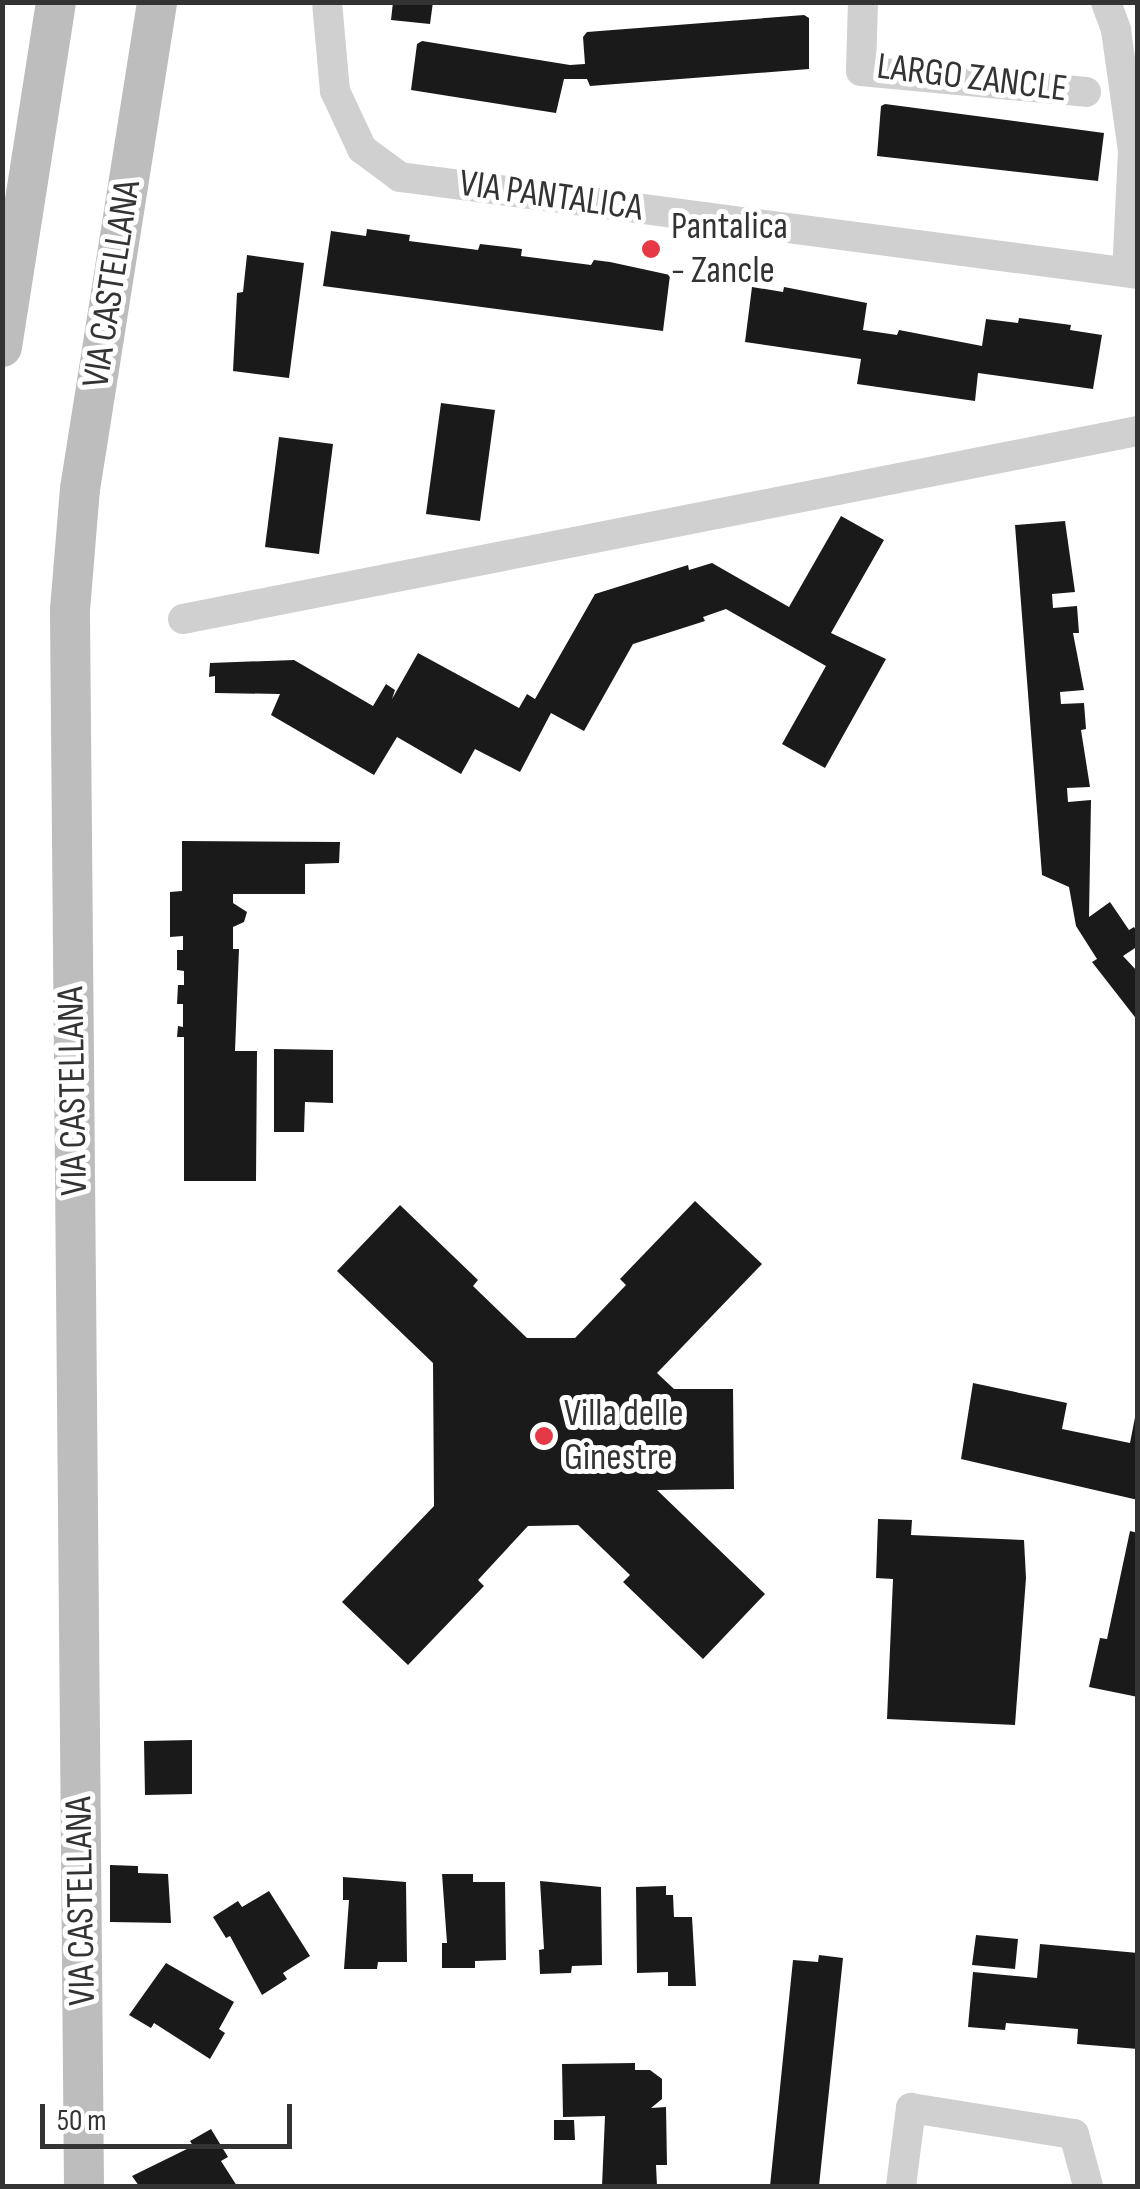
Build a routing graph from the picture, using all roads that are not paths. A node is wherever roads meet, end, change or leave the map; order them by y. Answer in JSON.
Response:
{"nodes":[{"id":1,"x":56,"y":2,"type":"edge"},
{"id":2,"x":157,"y":2,"type":"edge"},
{"id":3,"x":327,"y":2,"type":"edge"},
{"id":4,"x":864,"y":2,"type":"edge"},
{"id":5,"x":1106,"y":2,"type":"edge"},
{"id":6,"x":1086,"y":92,"type":"dead end"},
{"id":7,"x":1132,"y":273,"type":"edge"},
{"id":8,"x":2,"y":348,"type":"edge"},
{"id":9,"x":1138,"y":431,"type":"edge"},
{"id":10,"x":183,"y":619,"type":"dead end"},
{"id":11,"x":84,"y":2186,"type":"edge"},
{"id":12,"x":901,"y":2186,"type":"edge"},
{"id":13,"x":1088,"y":2186,"type":"edge"}],
"edges":[{"from":1,"to":8,"type":"main road"},
{"from":2,"to":11,"type":"main road","name":"VIA CASTELLANA"},
{"from":3,"to":7,"type":"street","name":"VIA PANTALICA"},
{"from":4,"to":6,"type":"street","name":"LARGO ZANCLE"},
{"from":5,"to":7,"type":"street","name":"LARGO ZANCLE"},
{"from":9,"to":10,"type":"street"},
{"from":12,"to":13,"type":"street"}]}
